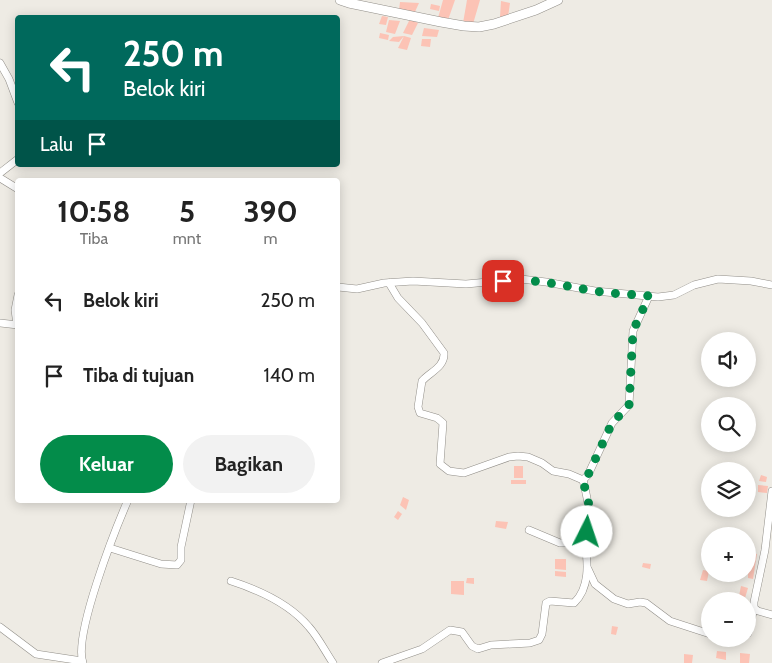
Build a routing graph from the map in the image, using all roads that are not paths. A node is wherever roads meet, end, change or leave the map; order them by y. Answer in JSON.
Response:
{"nodes":[{"id":1,"x":340,"y":0,"type":"edge"},
{"id":2,"x":558,"y":0,"type":"edge"},
{"id":3,"x":0,"y":63,"type":"edge"},
{"id":4,"x":15,"y":95,"type":"edge"},
{"id":5,"x":15,"y":161,"type":"edge"},
{"id":6,"x":0,"y":173,"type":"edge"},
{"id":7,"x":0,"y":178,"type":"edge"},
{"id":8,"x":15,"y":187,"type":"edge"},
{"id":9,"x":389,"y":283,"type":"junction"},
{"id":10,"x":772,"y":285,"type":"edge"},
{"id":11,"x":340,"y":287,"type":"edge"},
{"id":12,"x":649,"y":296,"type":"junction"},
{"id":13,"x":0,"y":323,"type":"edge"},
{"id":14,"x":15,"y":325,"type":"edge"},
{"id":15,"x":583,"y":480,"type":"junction"},
{"id":16,"x":772,"y":491,"type":"edge"},
{"id":17,"x":127,"y":503,"type":"edge"},
{"id":18,"x":190,"y":503,"type":"edge"},
{"id":19,"x":529,"y":530,"type":"dead end"},
{"id":20,"x":585,"y":543,"type":"junction"},
{"id":21,"x":110,"y":548,"type":"junction"},
{"id":22,"x":588,"y":568,"type":"junction"},
{"id":23,"x":231,"y":581,"type":"dead end"},
{"id":24,"x":756,"y":597,"type":"edge"},
{"id":25,"x":756,"y":610,"type":"edge"},
{"id":26,"x":772,"y":615,"type":"edge"},
{"id":27,"x":0,"y":627,"type":"edge"},
{"id":28,"x":701,"y":631,"type":"edge"},
{"id":29,"x":83,"y":662,"type":"edge"},
{"id":30,"x":333,"y":663,"type":"edge"},
{"id":31,"x":382,"y":663,"type":"edge"}],
"edges":[{"from":1,"to":2,"type":"street"},
{"from":3,"to":4,"type":"street"},
{"from":5,"to":6,"type":"street"},
{"from":7,"to":8,"type":"street"},
{"from":9,"to":11,"type":"street"},
{"from":9,"to":12,"type":"street"},
{"from":9,"to":15,"type":"street"},
{"from":10,"to":12,"type":"street"},
{"from":12,"to":15,"type":"street"},
{"from":13,"to":14,"type":"street"},
{"from":15,"to":20,"type":"street"},
{"from":16,"to":24,"type":"street"},
{"from":17,"to":21,"type":"street"},
{"from":18,"to":21,"type":"street"},
{"from":19,"to":20,"type":"street"},
{"from":20,"to":22,"type":"street"},
{"from":21,"to":29,"type":"street"},
{"from":22,"to":28,"type":"street"},
{"from":22,"to":31,"type":"street"},
{"from":23,"to":30,"type":"street"},
{"from":25,"to":26,"type":"street"},
{"from":27,"to":29,"type":"street"}]}
